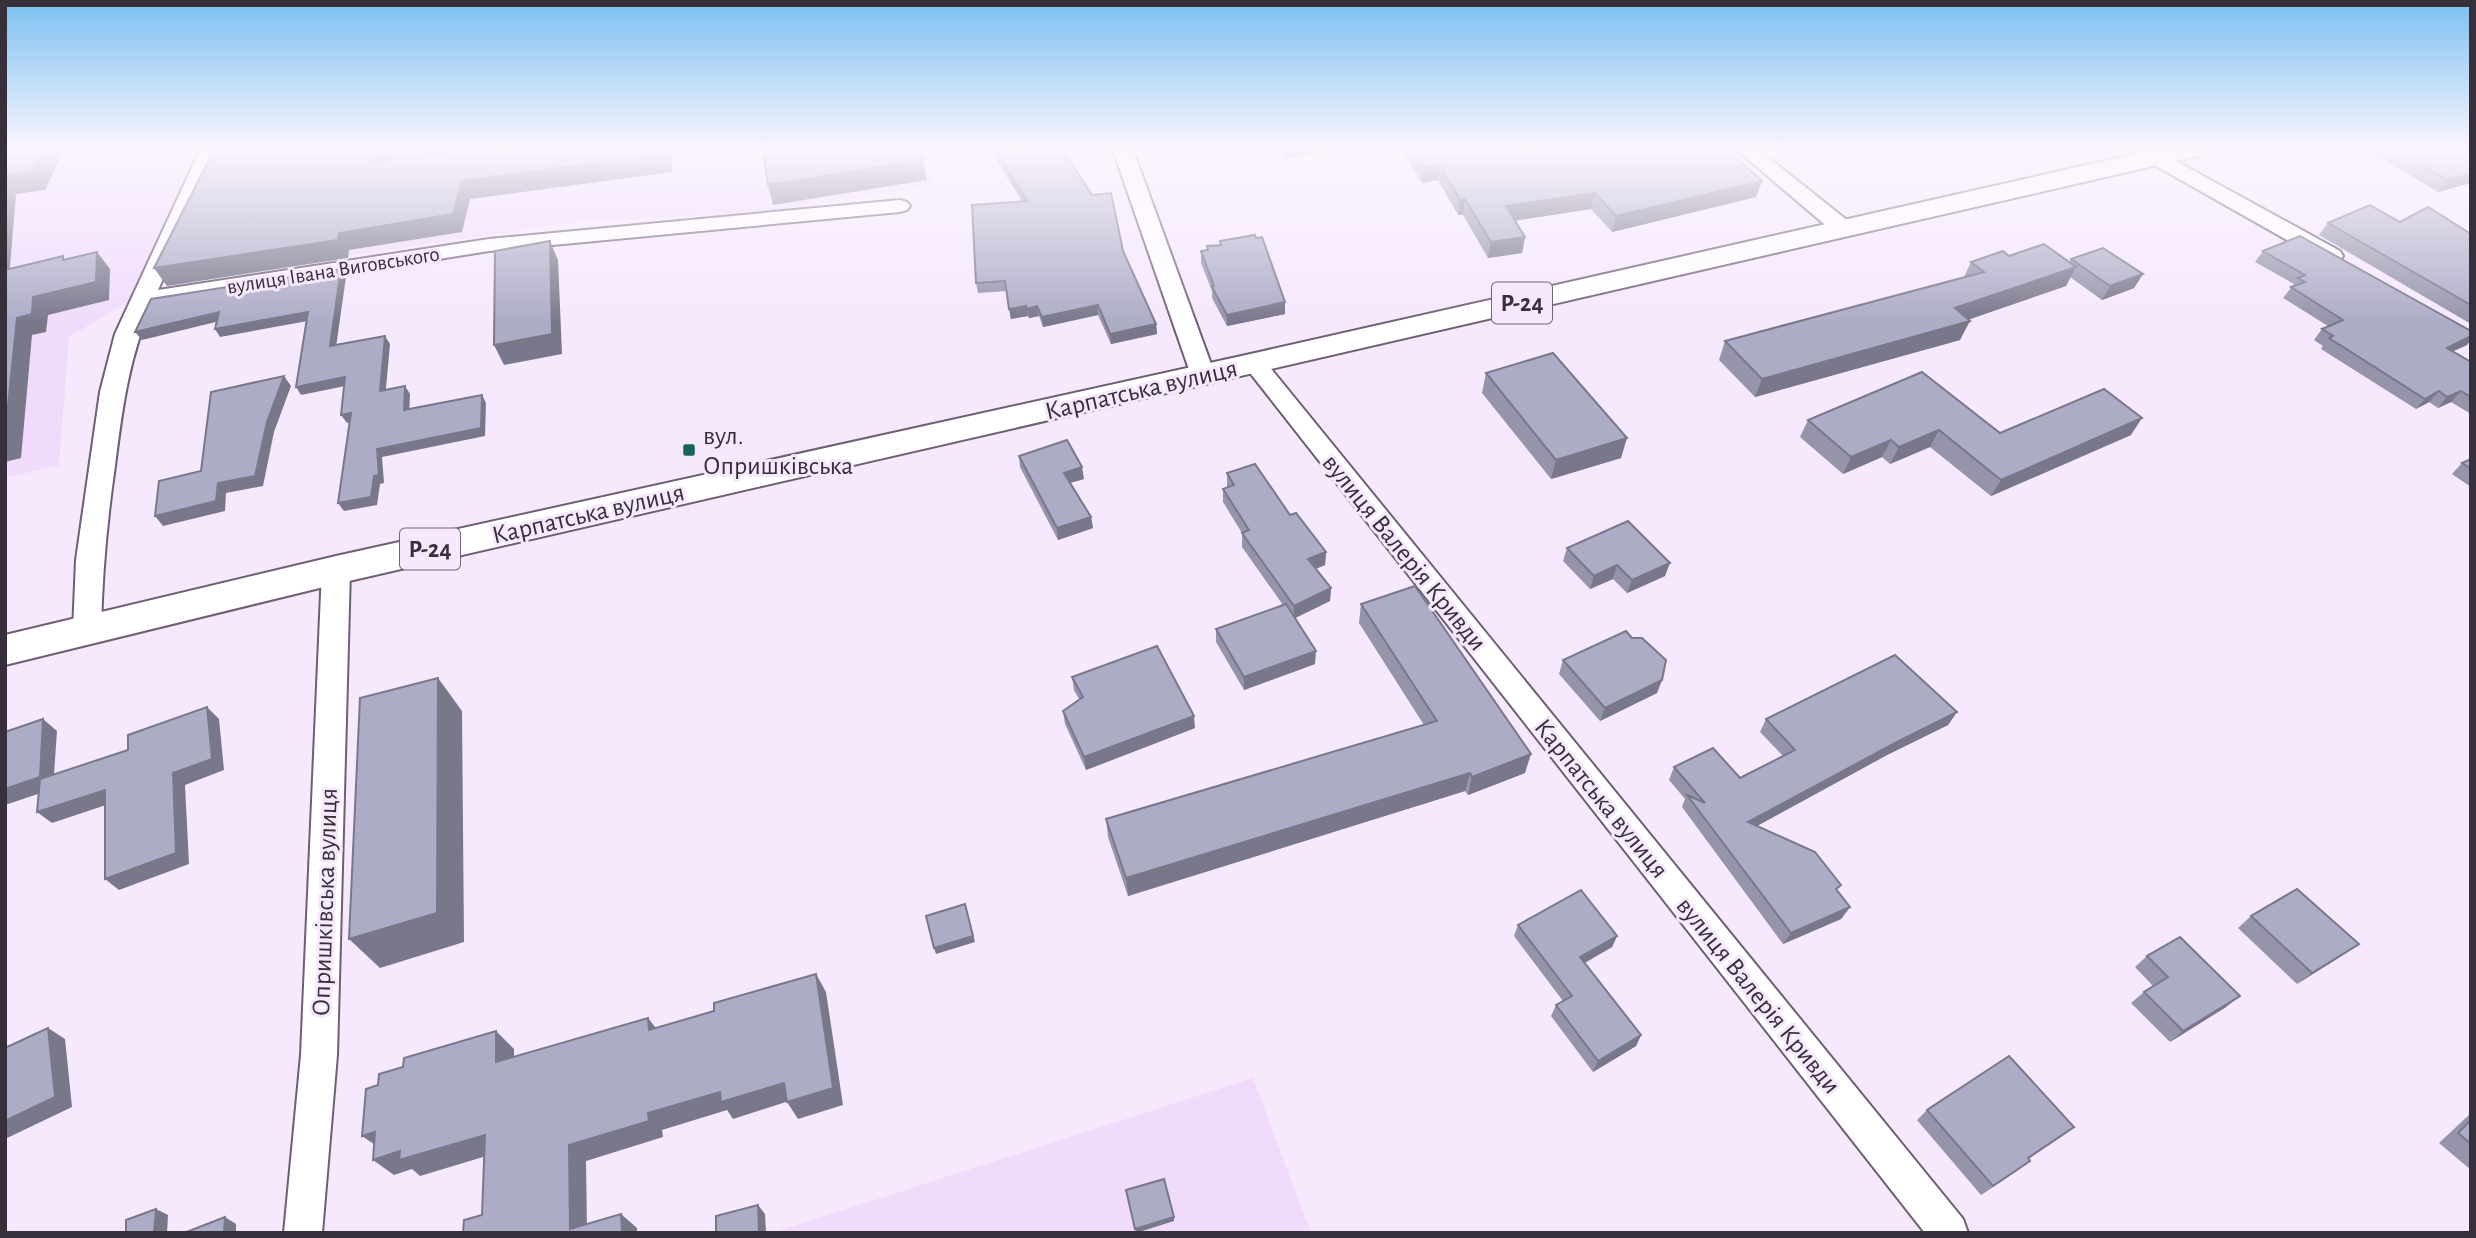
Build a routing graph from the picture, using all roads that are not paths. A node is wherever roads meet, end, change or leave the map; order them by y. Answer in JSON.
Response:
{"nodes":[{"id":1,"x":184,"y":208,"type":"edge"},
{"id":2,"x":881,"y":208,"type":"edge"},
{"id":3,"x":1144,"y":208,"type":"edge"},
{"id":4,"x":1818,"y":208,"type":"edge"},
{"id":5,"x":1934,"y":208,"type":"edge"},
{"id":6,"x":2245,"y":208,"type":"edge"},
{"id":7,"x":1845,"y":230,"type":"junction"},
{"id":8,"x":2350,"y":266,"type":"edge"},
{"id":9,"x":143,"y":299,"type":"junction"},
{"id":10,"x":1255,"y":364,"type":"junction"},
{"id":11,"x":1203,"y":375,"type":"junction"},
{"id":12,"x":336,"y":570,"type":"junction"},
{"id":13,"x":87,"y":631,"type":"junction"},
{"id":14,"x":5,"y":650,"type":"edge"},
{"id":15,"x":303,"y":1233,"type":"edge"},
{"id":16,"x":1949,"y":1233,"type":"edge"}],
"edges":[{"from":1,"to":9,"type":"street"},
{"from":2,"to":9,"type":"street","name":"вулиця Івана Виговського"},
{"from":3,"to":11,"type":"street"},
{"from":4,"to":7,"type":"street"},
{"from":5,"to":7,"type":"main road","name":"Карпатська вулиця","number":"Р-24"},
{"from":6,"to":8,"type":"street"},
{"from":7,"to":10,"type":"main road","name":"Карпатська вулиця","number":"Р-24"},
{"from":9,"to":13,"type":"street"},
{"from":10,"to":11,"type":"main road","name":"Карпатська вулиця","number":"Р-24"},
{"from":10,"to":16,"type":"street","name":"вулиця Валерія Кривди"},
{"from":11,"to":12,"type":"main road","name":"Карпатська вулиця","number":"Р-24"},
{"from":12,"to":13,"type":"main road","name":"Карпатська вулиця","number":"Р-24"},
{"from":12,"to":15,"type":"street","name":"Опришківська вулиця"},
{"from":13,"to":14,"type":"main road","name":"Карпатська вулиця","number":"Р-24"}]}
